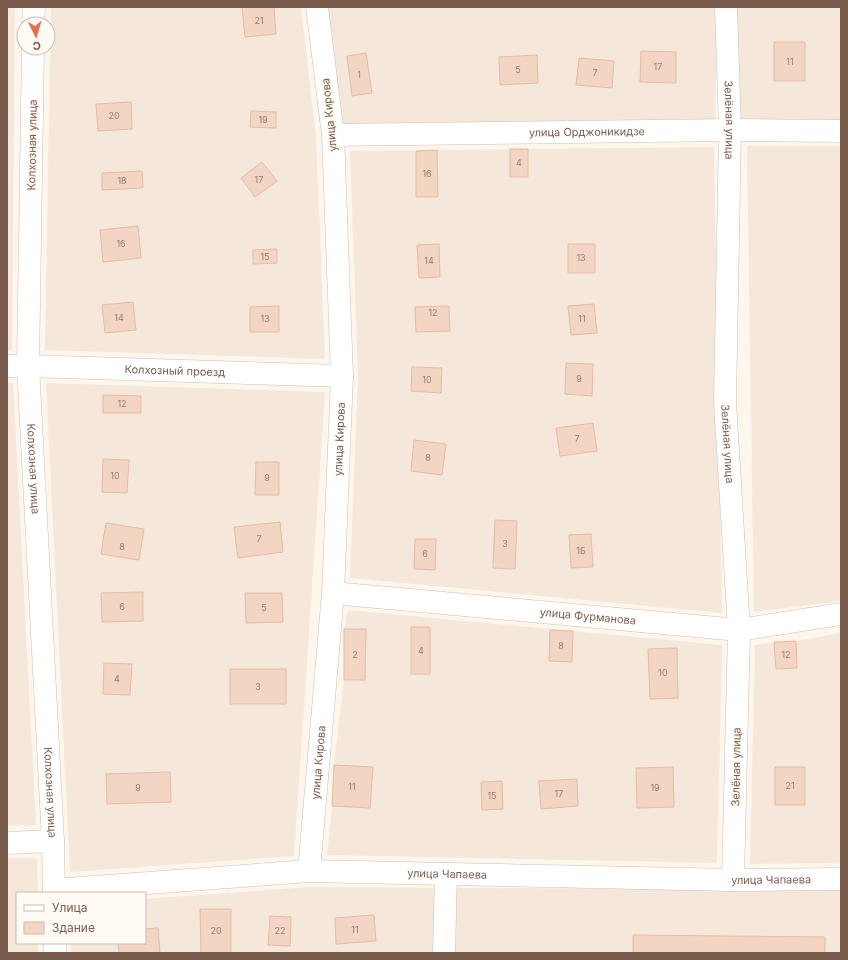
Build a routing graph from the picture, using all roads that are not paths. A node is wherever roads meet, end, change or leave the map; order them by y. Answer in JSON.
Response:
{"nodes":[{"id":1,"x":317,"y":7,"type":"edge"},
{"id":2,"x":726,"y":7,"type":"edge"},
{"id":3,"x":33,"y":56,"type":"edge"},
{"id":4,"x":730,"y":130,"type":"junction"},
{"id":5,"x":841,"y":131,"type":"edge"},
{"id":6,"x":333,"y":135,"type":"junction"},
{"id":7,"x":7,"y":366,"type":"edge"},
{"id":8,"x":28,"y":366,"type":"junction"},
{"id":9,"x":342,"y":376,"type":"junction"},
{"id":10,"x":333,"y":593,"type":"junction"},
{"id":11,"x":841,"y":614,"type":"edge"},
{"id":12,"x":739,"y":630,"type":"junction"},
{"id":13,"x":53,"y":841,"type":"junction"},
{"id":14,"x":7,"y":843,"type":"edge"},
{"id":15,"x":309,"y":871,"type":"junction"},
{"id":16,"x":446,"y":874,"type":"junction"},
{"id":17,"x":733,"y":880,"type":"junction"},
{"id":18,"x":841,"y":880,"type":"edge"},
{"id":19,"x":54,"y":891,"type":"edge"},
{"id":20,"x":444,"y":953,"type":"edge"}],
"edges":[{"from":1,"to":6,"type":"street","name":"улица Кирова"},
{"from":2,"to":4,"type":"street","name":"Зелёная улица"},
{"from":3,"to":8,"type":"street","name":"Колхозная улица"},
{"from":4,"to":5,"type":"street","name":"улица Орджоникидзе"},
{"from":4,"to":6,"type":"street","name":"улица Орджоникидзе"},
{"from":4,"to":12,"type":"street","name":"Зелёная улица"},
{"from":6,"to":9,"type":"street","name":"улица Кирова"},
{"from":7,"to":8,"type":"street","name":"Колхозный проезд"},
{"from":8,"to":9,"type":"street","name":"Колхозный проезд"},
{"from":8,"to":13,"type":"street","name":"Колхозная улица"},
{"from":9,"to":10,"type":"street","name":"улица Кирова"},
{"from":10,"to":12,"type":"street","name":"улица Фурманова"},
{"from":10,"to":15,"type":"street","name":"улица Кирова"},
{"from":11,"to":12,"type":"street","name":"улица Фурманова"},
{"from":12,"to":17,"type":"street","name":"Зелёная улица"},
{"from":13,"to":14,"type":"street"},
{"from":13,"to":19,"type":"street","name":"Колхозная улица"},
{"from":15,"to":16,"type":"street","name":"улица Чапаева"},
{"from":15,"to":19,"type":"street","name":"улица Чапаева"},
{"from":16,"to":17,"type":"street","name":"улица Чапаева"},
{"from":16,"to":20,"type":"street"},
{"from":17,"to":18,"type":"street","name":"улица Чапаева"}]}
